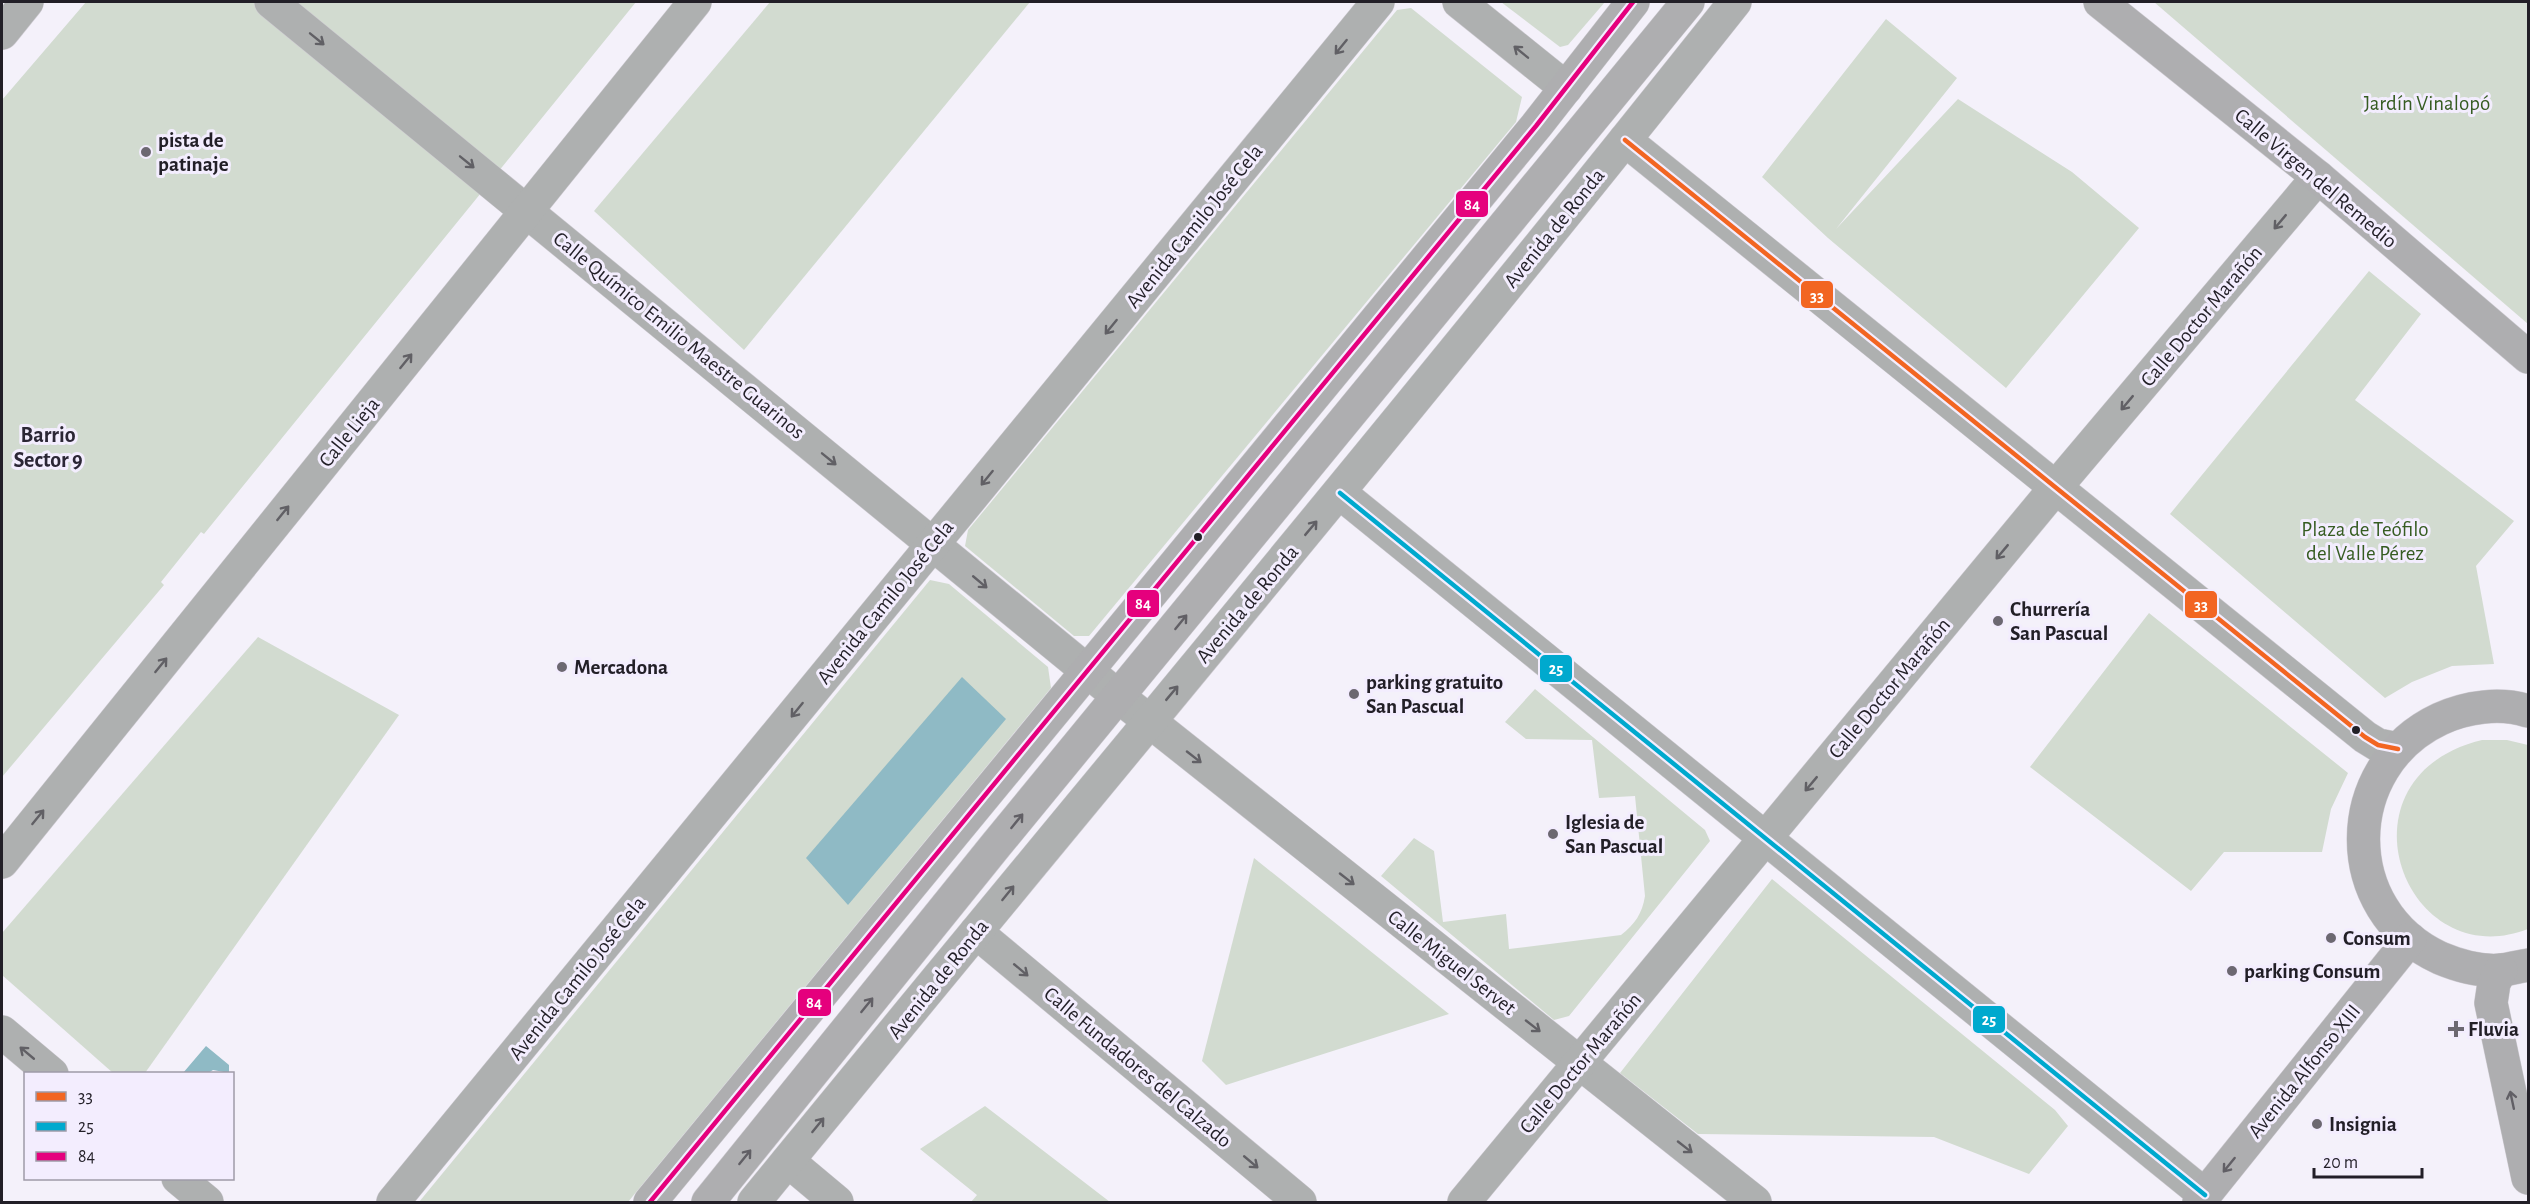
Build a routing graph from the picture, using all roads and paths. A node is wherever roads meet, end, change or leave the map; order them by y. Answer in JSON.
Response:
{"nodes":[{"id":1,"x":27,"y":2,"type":"edge"},
{"id":2,"x":271,"y":2,"type":"edge"},
{"id":3,"x":695,"y":2,"type":"edge"},
{"id":4,"x":1378,"y":2,"type":"edge"},
{"id":5,"x":1459,"y":2,"type":"edge"},
{"id":6,"x":1633,"y":2,"type":"edge"},
{"id":7,"x":1688,"y":2,"type":"edge"},
{"id":8,"x":1735,"y":2,"type":"edge"},
{"id":9,"x":2100,"y":2,"type":"edge"},
{"id":10,"x":2,"y":33,"type":"edge"},
{"id":11,"x":1566,"y":88,"type":"junction"},
{"id":12,"x":1625,"y":140,"type":"junction"},
{"id":13,"x":2318,"y":177,"type":"junction"},
{"id":14,"x":527,"y":211,"type":"junction"},
{"id":15,"x":2529,"y":357,"type":"edge"},
{"id":16,"x":2056,"y":487,"type":"junction"},
{"id":17,"x":1340,"y":493,"type":"junction"},
{"id":18,"x":933,"y":544,"type":"junction"},
{"id":19,"x":1086,"y":670,"type":"junction"},
{"id":20,"x":1119,"y":697,"type":"junction"},
{"id":21,"x":2529,"y":711,"type":"edge"},
{"id":22,"x":1149,"y":721,"type":"junction"},
{"id":23,"x":2398,"y":748,"type":"junction"},
{"id":24,"x":1766,"y":838,"type":"junction"},
{"id":25,"x":2,"y":862,"type":"edge"},
{"id":26,"x":976,"y":932,"type":"junction"},
{"id":27,"x":2410,"y":939,"type":"junction"},
{"id":28,"x":2515,"y":967,"type":"edge"},
{"id":29,"x":2,"y":1032,"type":"edge"},
{"id":30,"x":1580,"y":1063,"type":"junction"},
{"id":31,"x":49,"y":1072,"type":"edge"},
{"id":32,"x":788,"y":1161,"type":"junction"},
{"id":33,"x":2529,"y":1178,"type":"edge"},
{"id":34,"x":179,"y":1180,"type":"edge"},
{"id":35,"x":2202,"y":1199,"type":"edge"},
{"id":36,"x":207,"y":1203,"type":"edge"},
{"id":37,"x":393,"y":1203,"type":"edge"},
{"id":38,"x":650,"y":1203,"type":"edge"},
{"id":39,"x":708,"y":1203,"type":"edge"},
{"id":40,"x":754,"y":1203,"type":"edge"},
{"id":41,"x":837,"y":1203,"type":"edge"},
{"id":42,"x":1300,"y":1203,"type":"edge"},
{"id":43,"x":1464,"y":1203,"type":"edge"},
{"id":44,"x":1755,"y":1203,"type":"edge"}],
"edges":[{"from":1,"to":10,"type":"street"},
{"from":2,"to":14,"type":"street","name":"Calle Químico Emilio Maestre Guarinos","one_way":true},
{"from":3,"to":14,"type":"street","name":"Calle Lieja"},
{"from":4,"to":18,"type":"street","name":"Avenida Camilo José Cela","one_way":true},
{"from":11,"to":5,"type":"street","one_way":true},
{"from":6,"to":11,"type":"street"},
{"from":20,"to":7,"type":"street","name":"Avenida de Ronda","one_way":true},
{"from":8,"to":12,"type":"street","name":"Avenida de Ronda"},
{"from":9,"to":13,"type":"street","name":"Calle Virgen del Remedio"},
{"from":11,"to":19,"type":"street"},
{"from":12,"to":16,"type":"street"},
{"from":12,"to":17,"type":"street","name":"Avenida de Ronda"},
{"from":13,"to":15,"type":"street","name":"Calle Virgen del Remedio"},
{"from":13,"to":16,"type":"street","name":"Calle Doctor Marañón","one_way":true},
{"from":14,"to":18,"type":"street","name":"Calle Químico Emilio Maestre Guarinos","one_way":true},
{"from":25,"to":14,"type":"street","name":"Calle Lieja","one_way":true},
{"from":16,"to":23,"type":"street"},
{"from":16,"to":24,"type":"street","name":"Calle Doctor Marañón","one_way":true},
{"from":22,"to":17,"type":"street","name":"Avenida de Ronda","one_way":true},
{"from":17,"to":24,"type":"street"},
{"from":18,"to":19,"type":"street","name":"Calle Químico Emilio Maestre Guarinos","one_way":true},
{"from":18,"to":37,"type":"street","name":"Avenida Camilo José Cela","one_way":true},
{"from":19,"to":20,"type":"street","name":"Calle Químico Emilio Maestre Guarinos"},
{"from":19,"to":38,"type":"street"},
{"from":20,"to":22,"type":"street","name":"Calle Miguel Servet"},
{"from":39,"to":20,"type":"street","name":"Avenida de Ronda","one_way":true},
{"from":21,"to":23,"type":"street"},
{"from":26,"to":22,"type":"street","name":"Avenida de Ronda","one_way":true},
{"from":22,"to":30,"type":"street","name":"Calle Miguel Servet","one_way":true},
{"from":23,"to":27,"type":"street"},
{"from":24,"to":30,"type":"street","name":"Calle Doctor Marañón"},
{"from":24,"to":35,"type":"street"},
{"from":32,"to":26,"type":"street","name":"Avenida de Ronda","one_way":true},
{"from":26,"to":42,"type":"street","name":"Calle Fundadores del Calzado","one_way":true},
{"from":27,"to":28,"type":"street"},
{"from":27,"to":35,"type":"street","name":"Avenida Alfonso XIII","one_way":true},
{"from":33,"to":28,"type":"street","one_way":true},
{"from":31,"to":29,"type":"street","one_way":true},
{"from":30,"to":43,"type":"street","name":"Calle Doctor Marañón"},
{"from":30,"to":44,"type":"street","name":"Calle Miguel Servet","one_way":true},
{"from":32,"to":40,"type":"street","name":"Avenida de Ronda"},
{"from":32,"to":41,"type":"street"},
{"from":34,"to":36,"type":"street"}]}
